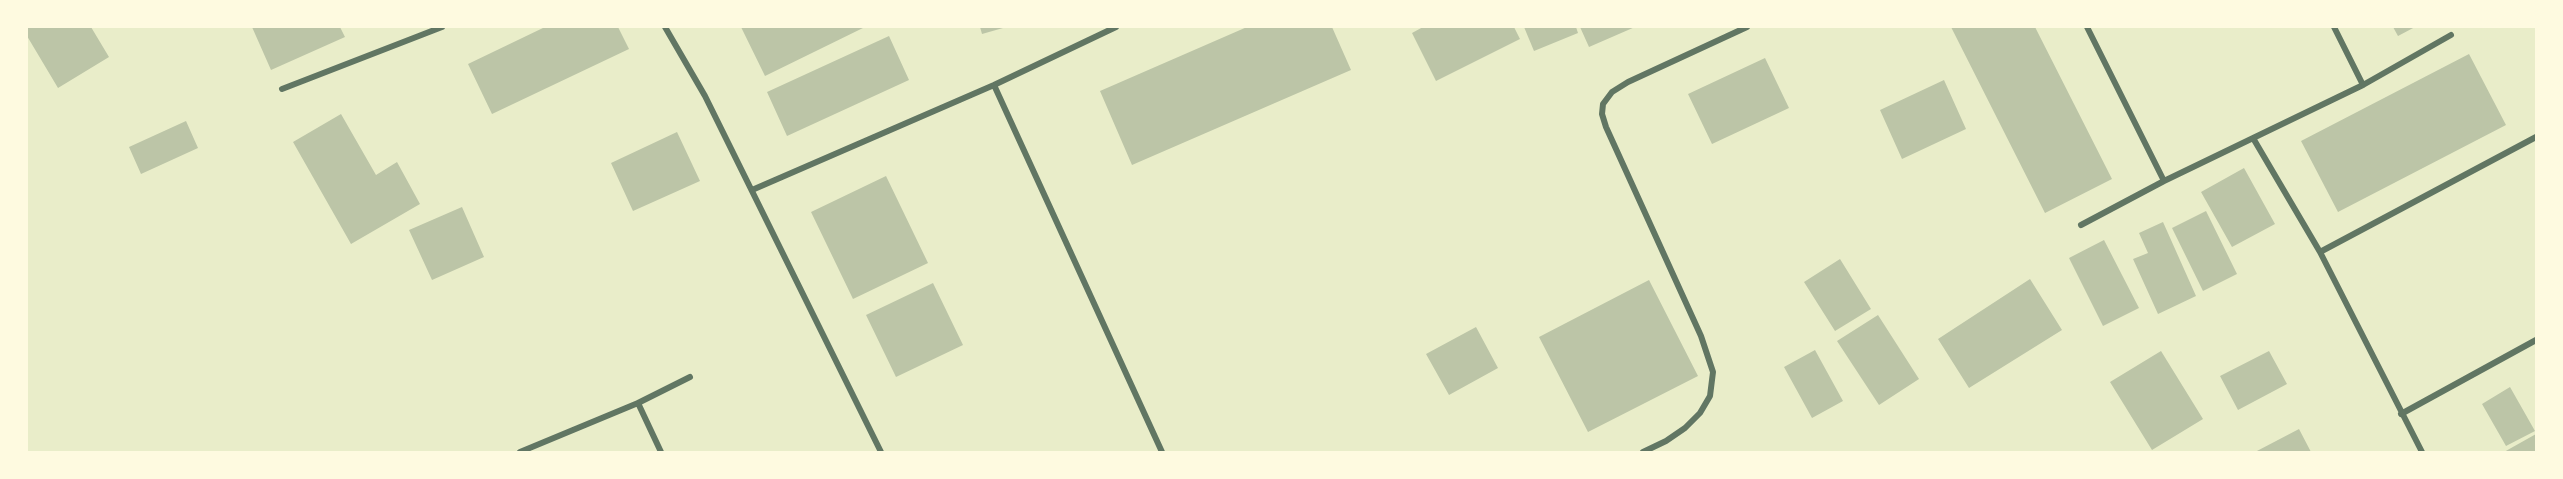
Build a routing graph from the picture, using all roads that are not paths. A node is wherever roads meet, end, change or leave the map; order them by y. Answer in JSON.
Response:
{"nodes":[{"id":1,"x":442,"y":27,"type":"edge"},
{"id":2,"x":665,"y":27,"type":"edge"},
{"id":3,"x":1116,"y":27,"type":"edge"},
{"id":4,"x":1747,"y":27,"type":"edge"},
{"id":5,"x":2087,"y":27,"type":"edge"},
{"id":6,"x":2334,"y":27,"type":"edge"},
{"id":7,"x":2451,"y":35,"type":"dead end"},
{"id":8,"x":994,"y":84,"type":"junction"},
{"id":9,"x":2363,"y":85,"type":"junction"},
{"id":10,"x":282,"y":89,"type":"dead end"},
{"id":11,"x":2536,"y":137,"type":"edge"},
{"id":12,"x":2253,"y":138,"type":"junction"},
{"id":13,"x":2164,"y":181,"type":"junction"},
{"id":14,"x":752,"y":190,"type":"junction"},
{"id":15,"x":2081,"y":225,"type":"dead end"},
{"id":16,"x":2320,"y":252,"type":"junction"},
{"id":17,"x":2536,"y":339,"type":"edge"},
{"id":18,"x":690,"y":377,"type":"dead end"},
{"id":19,"x":638,"y":403,"type":"junction"},
{"id":20,"x":2401,"y":414,"type":"junction"},
{"id":21,"x":520,"y":452,"type":"edge"},
{"id":22,"x":661,"y":452,"type":"edge"},
{"id":23,"x":881,"y":452,"type":"edge"},
{"id":24,"x":1162,"y":452,"type":"edge"},
{"id":25,"x":1643,"y":452,"type":"edge"},
{"id":26,"x":2422,"y":452,"type":"edge"}],
"edges":[{"from":1,"to":10,"type":"street"},
{"from":2,"to":14,"type":"street"},
{"from":3,"to":8,"type":"street"},
{"from":4,"to":25,"type":"street"},
{"from":5,"to":13,"type":"street"},
{"from":6,"to":9,"type":"street"},
{"from":7,"to":9,"type":"street"},
{"from":8,"to":14,"type":"street"},
{"from":8,"to":24,"type":"street"},
{"from":9,"to":12,"type":"street"},
{"from":11,"to":16,"type":"street"},
{"from":12,"to":13,"type":"street"},
{"from":12,"to":16,"type":"street"},
{"from":13,"to":15,"type":"street"},
{"from":14,"to":23,"type":"street"},
{"from":16,"to":20,"type":"street"},
{"from":17,"to":20,"type":"street"},
{"from":18,"to":19,"type":"street"},
{"from":19,"to":21,"type":"street"},
{"from":19,"to":22,"type":"street"},
{"from":20,"to":26,"type":"street"}]}
